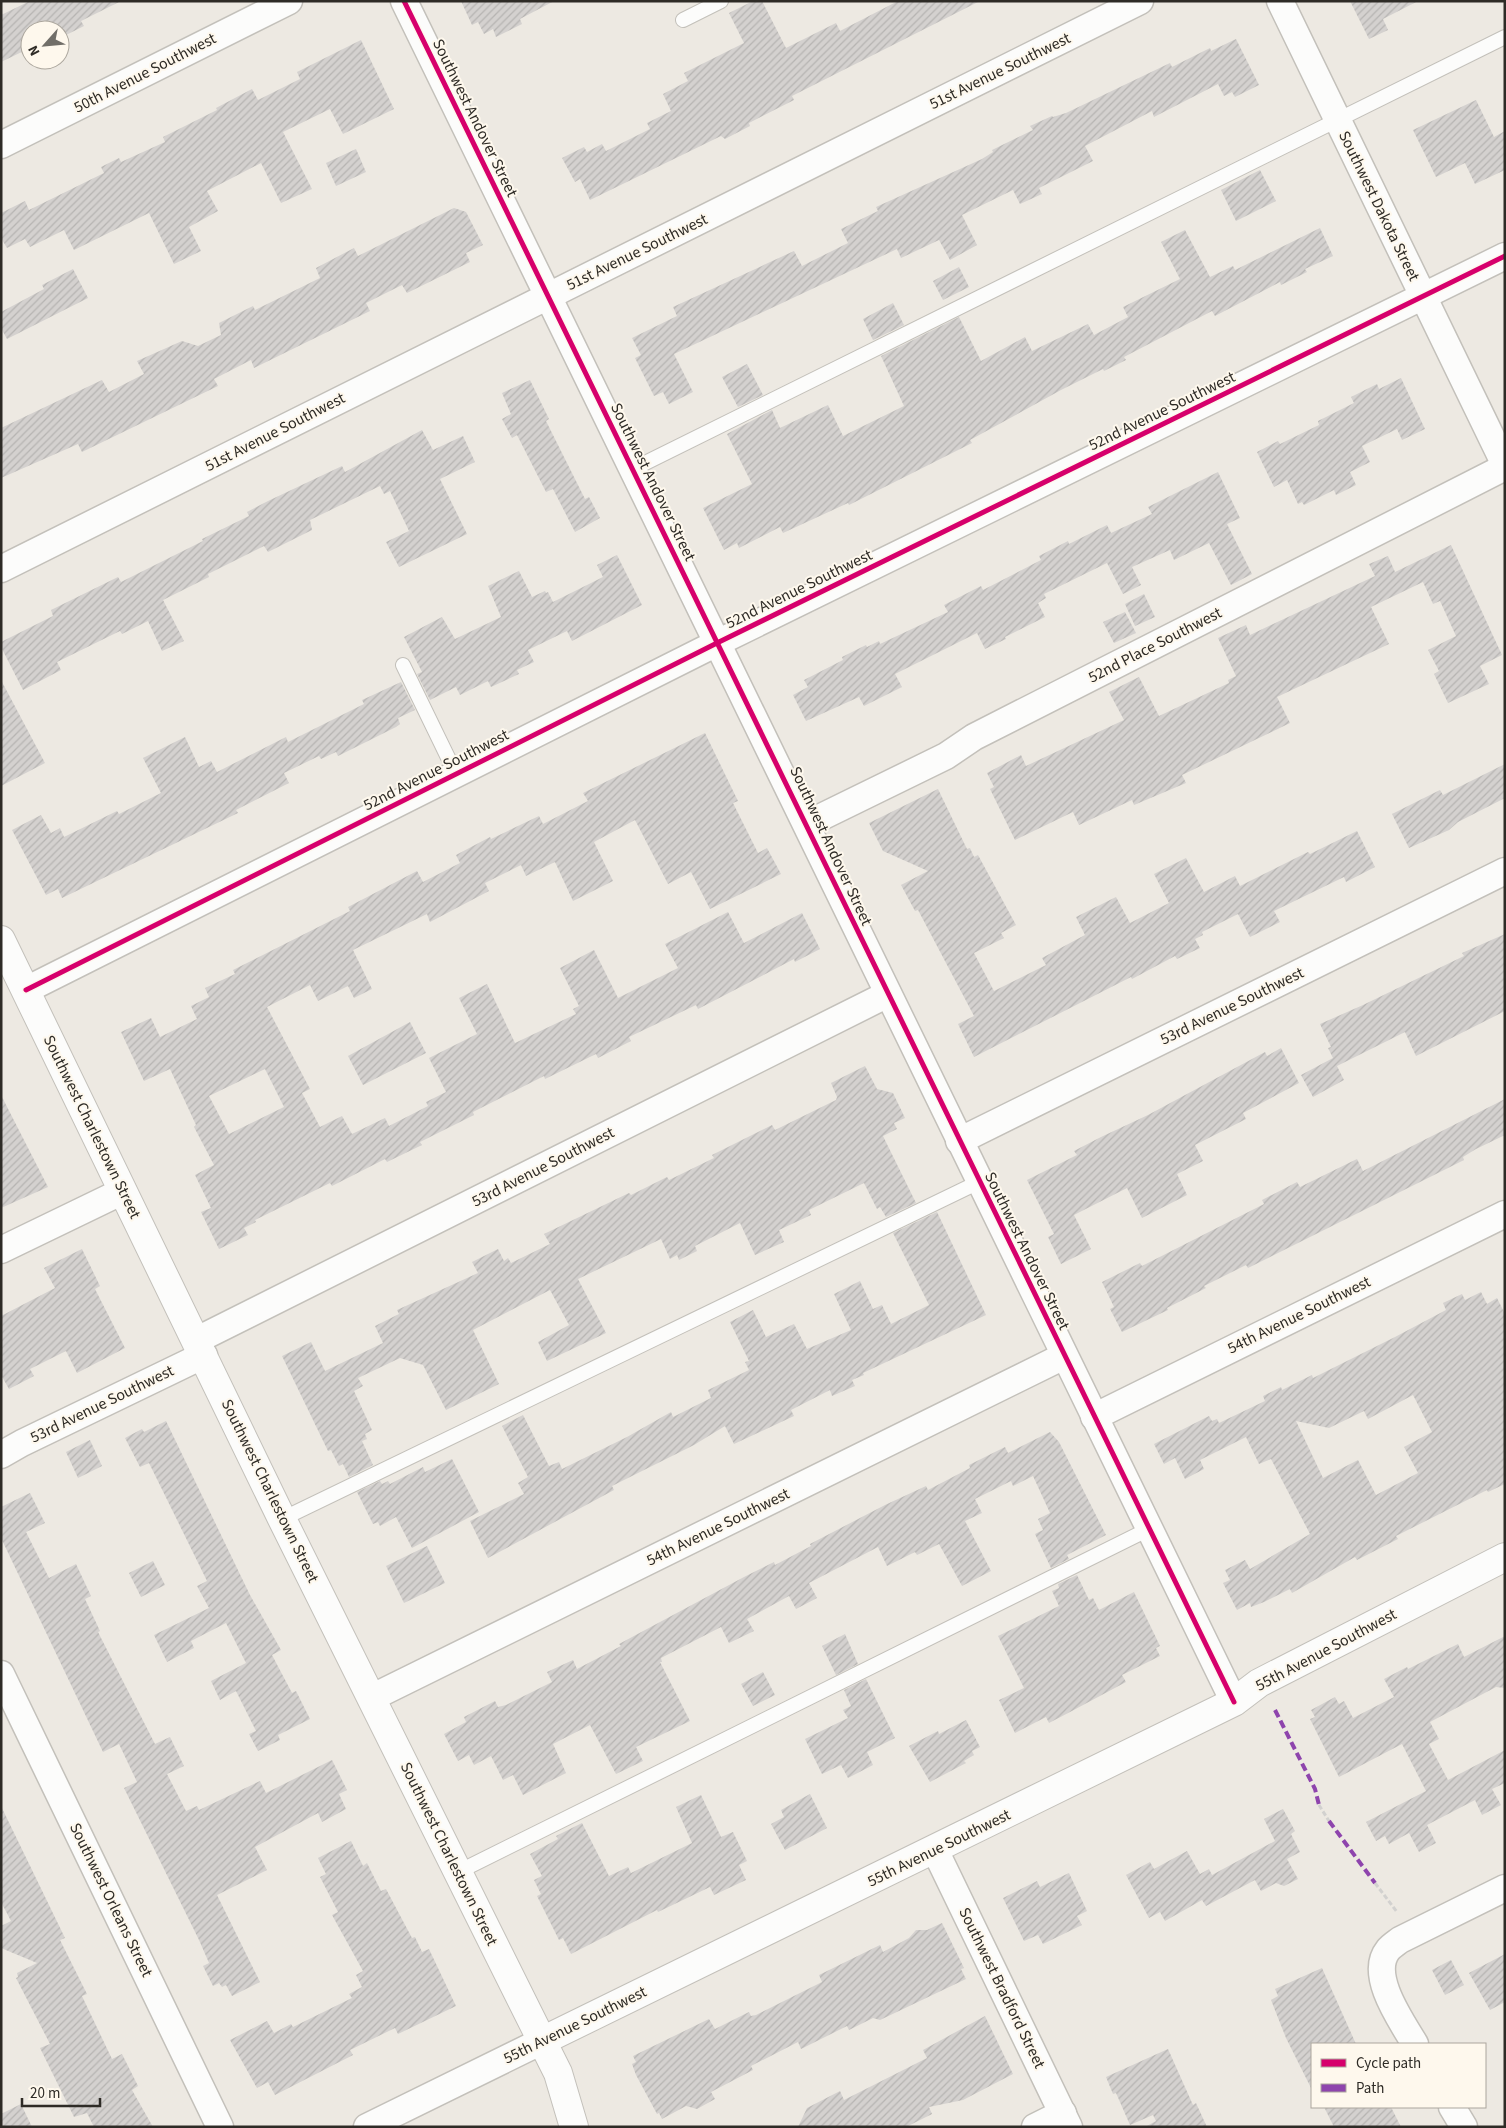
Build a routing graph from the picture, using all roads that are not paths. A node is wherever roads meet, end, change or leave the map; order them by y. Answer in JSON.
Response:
{"nodes":[{"id":1,"x":289,"y":1,"type":"edge"},
{"id":2,"x":404,"y":1,"type":"edge"},
{"id":3,"x":721,"y":1,"type":"edge"},
{"id":4,"x":1140,"y":1,"type":"edge"},
{"id":5,"x":1280,"y":1,"type":"edge"},
{"id":6,"x":683,"y":20,"type":"dead end"},
{"id":7,"x":1505,"y":36,"type":"edge"},
{"id":8,"x":1337,"y":119,"type":"junction"},
{"id":9,"x":1,"y":145,"type":"edge"},
{"id":10,"x":1505,"y":256,"type":"edge"},
{"id":11,"x":548,"y":296,"type":"junction"},
{"id":12,"x":1423,"y":297,"type":"junction"},
{"id":13,"x":1505,"y":466,"type":"edge"},
{"id":14,"x":633,"y":469,"type":"junction"},
{"id":15,"x":1,"y":569,"type":"edge"},
{"id":16,"x":719,"y":642,"type":"junction"},
{"id":17,"x":403,"y":665,"type":"dead end"},
{"id":18,"x":456,"y":774,"type":"junction"},
{"id":19,"x":807,"y":824,"type":"junction"},
{"id":20,"x":1505,"y":871,"type":"edge"},
{"id":21,"x":1,"y":940,"type":"edge"},
{"id":22,"x":26,"y":990,"type":"junction"},
{"id":23,"x":888,"y":994,"type":"junction"},
{"id":24,"x":959,"y":1141,"type":"junction"},
{"id":25,"x":979,"y":1182,"type":"junction"},
{"id":26,"x":124,"y":1191,"type":"junction"},
{"id":27,"x":1505,"y":1214,"type":"edge"},
{"id":28,"x":1,"y":1250,"type":"edge"},
{"id":29,"x":201,"y":1347,"type":"junction"},
{"id":30,"x":1064,"y":1356,"type":"junction"},
{"id":31,"x":1094,"y":1417,"type":"junction"},
{"id":32,"x":1,"y":1456,"type":"edge"},
{"id":33,"x":282,"y":1519,"type":"junction"},
{"id":34,"x":1149,"y":1529,"type":"junction"},
{"id":35,"x":1505,"y":1557,"type":"edge"},
{"id":36,"x":1,"y":1674,"type":"edge"},
{"id":37,"x":371,"y":1698,"type":"junction"},
{"id":38,"x":1234,"y":1702,"type":"junction"},
{"id":39,"x":936,"y":1850,"type":"junction"},
{"id":40,"x":458,"y":1872,"type":"junction"},
{"id":41,"x":1505,"y":1888,"type":"edge"},
{"id":42,"x":542,"y":2041,"type":"junction"},
{"id":43,"x":1414,"y":2043,"type":"edge"},
{"id":44,"x":1453,"y":2108,"type":"edge"},
{"id":45,"x":1066,"y":2120,"type":"edge"},
{"id":46,"x":220,"y":2127,"type":"edge"},
{"id":47,"x":367,"y":2127,"type":"edge"},
{"id":48,"x":574,"y":2127,"type":"edge"},
{"id":49,"x":1035,"y":2127,"type":"edge"},
{"id":50,"x":1464,"y":2127,"type":"edge"}],
"edges":[{"from":1,"to":9,"type":"street","name":"50th Avenue Southwest"},
{"from":2,"to":11,"type":"street","name":"Southwest Andover Street"},
{"from":3,"to":6,"type":"lane"},
{"from":4,"to":11,"type":"street","name":"51st Avenue Southwest"},
{"from":5,"to":8,"type":"street","name":"Southwest Dakota Street"},
{"from":7,"to":8,"type":"lane"},
{"from":8,"to":12,"type":"street","name":"Southwest Dakota Street"},
{"from":8,"to":14,"type":"lane"},
{"from":10,"to":12,"type":"street","name":"52nd Avenue Southwest"},
{"from":11,"to":14,"type":"street","name":"Southwest Andover Street"},
{"from":11,"to":15,"type":"street","name":"51st Avenue Southwest"},
{"from":12,"to":13,"type":"street","name":"Southwest Dakota Street"},
{"from":12,"to":16,"type":"street","name":"52nd Avenue Southwest"},
{"from":13,"to":19,"type":"street","name":"52nd Place Southwest"},
{"from":14,"to":16,"type":"street","name":"Southwest Andover Street"},
{"from":16,"to":18,"type":"street","name":"52nd Avenue Southwest"},
{"from":16,"to":19,"type":"street","name":"Southwest Andover Street"},
{"from":17,"to":18,"type":"lane"},
{"from":18,"to":22,"type":"street","name":"52nd Avenue Southwest"},
{"from":19,"to":23,"type":"street","name":"Southwest Andover Street"},
{"from":20,"to":24,"type":"street","name":"53rd Avenue Southwest"},
{"from":21,"to":22,"type":"street","name":"Southwest Charlestown Street"},
{"from":22,"to":26,"type":"street","name":"Southwest Charlestown Street"},
{"from":23,"to":24,"type":"street","name":"Southwest Andover Street"},
{"from":23,"to":29,"type":"street","name":"53rd Avenue Southwest"},
{"from":24,"to":25,"type":"street","name":"Southwest Andover Street"},
{"from":25,"to":30,"type":"street","name":"Southwest Andover Street"},
{"from":25,"to":33,"type":"lane"},
{"from":26,"to":28,"type":"street"},
{"from":26,"to":29,"type":"street","name":"Southwest Charlestown Street"},
{"from":27,"to":31,"type":"street","name":"54th Avenue Southwest"},
{"from":29,"to":32,"type":"street","name":"53rd Avenue Southwest"},
{"from":29,"to":33,"type":"street","name":"Southwest Charlestown Street"},
{"from":30,"to":31,"type":"street","name":"Southwest Andover Street"},
{"from":30,"to":37,"type":"street","name":"54th Avenue Southwest"},
{"from":31,"to":34,"type":"street","name":"Southwest Andover Street"},
{"from":33,"to":37,"type":"street","name":"Southwest Charlestown Street"},
{"from":34,"to":38,"type":"street","name":"Southwest Andover Street"},
{"from":34,"to":40,"type":"lane"},
{"from":35,"to":38,"type":"street","name":"55th Avenue Southwest"},
{"from":36,"to":46,"type":"street","name":"Southwest Orleans Street"},
{"from":37,"to":40,"type":"street","name":"Southwest Charlestown Street"},
{"from":38,"to":39,"type":"street","name":"55th Avenue Southwest"},
{"from":39,"to":42,"type":"street","name":"55th Avenue Southwest"},
{"from":39,"to":45,"type":"street","name":"Southwest Bradford Street"},
{"from":40,"to":42,"type":"street","name":"Southwest Charlestown Street"},
{"from":41,"to":43,"type":"street"},
{"from":42,"to":47,"type":"street","name":"55th Avenue Southwest"},
{"from":42,"to":48,"type":"street"},
{"from":44,"to":50,"type":"street"},
{"from":45,"to":49,"type":"street"}]}
